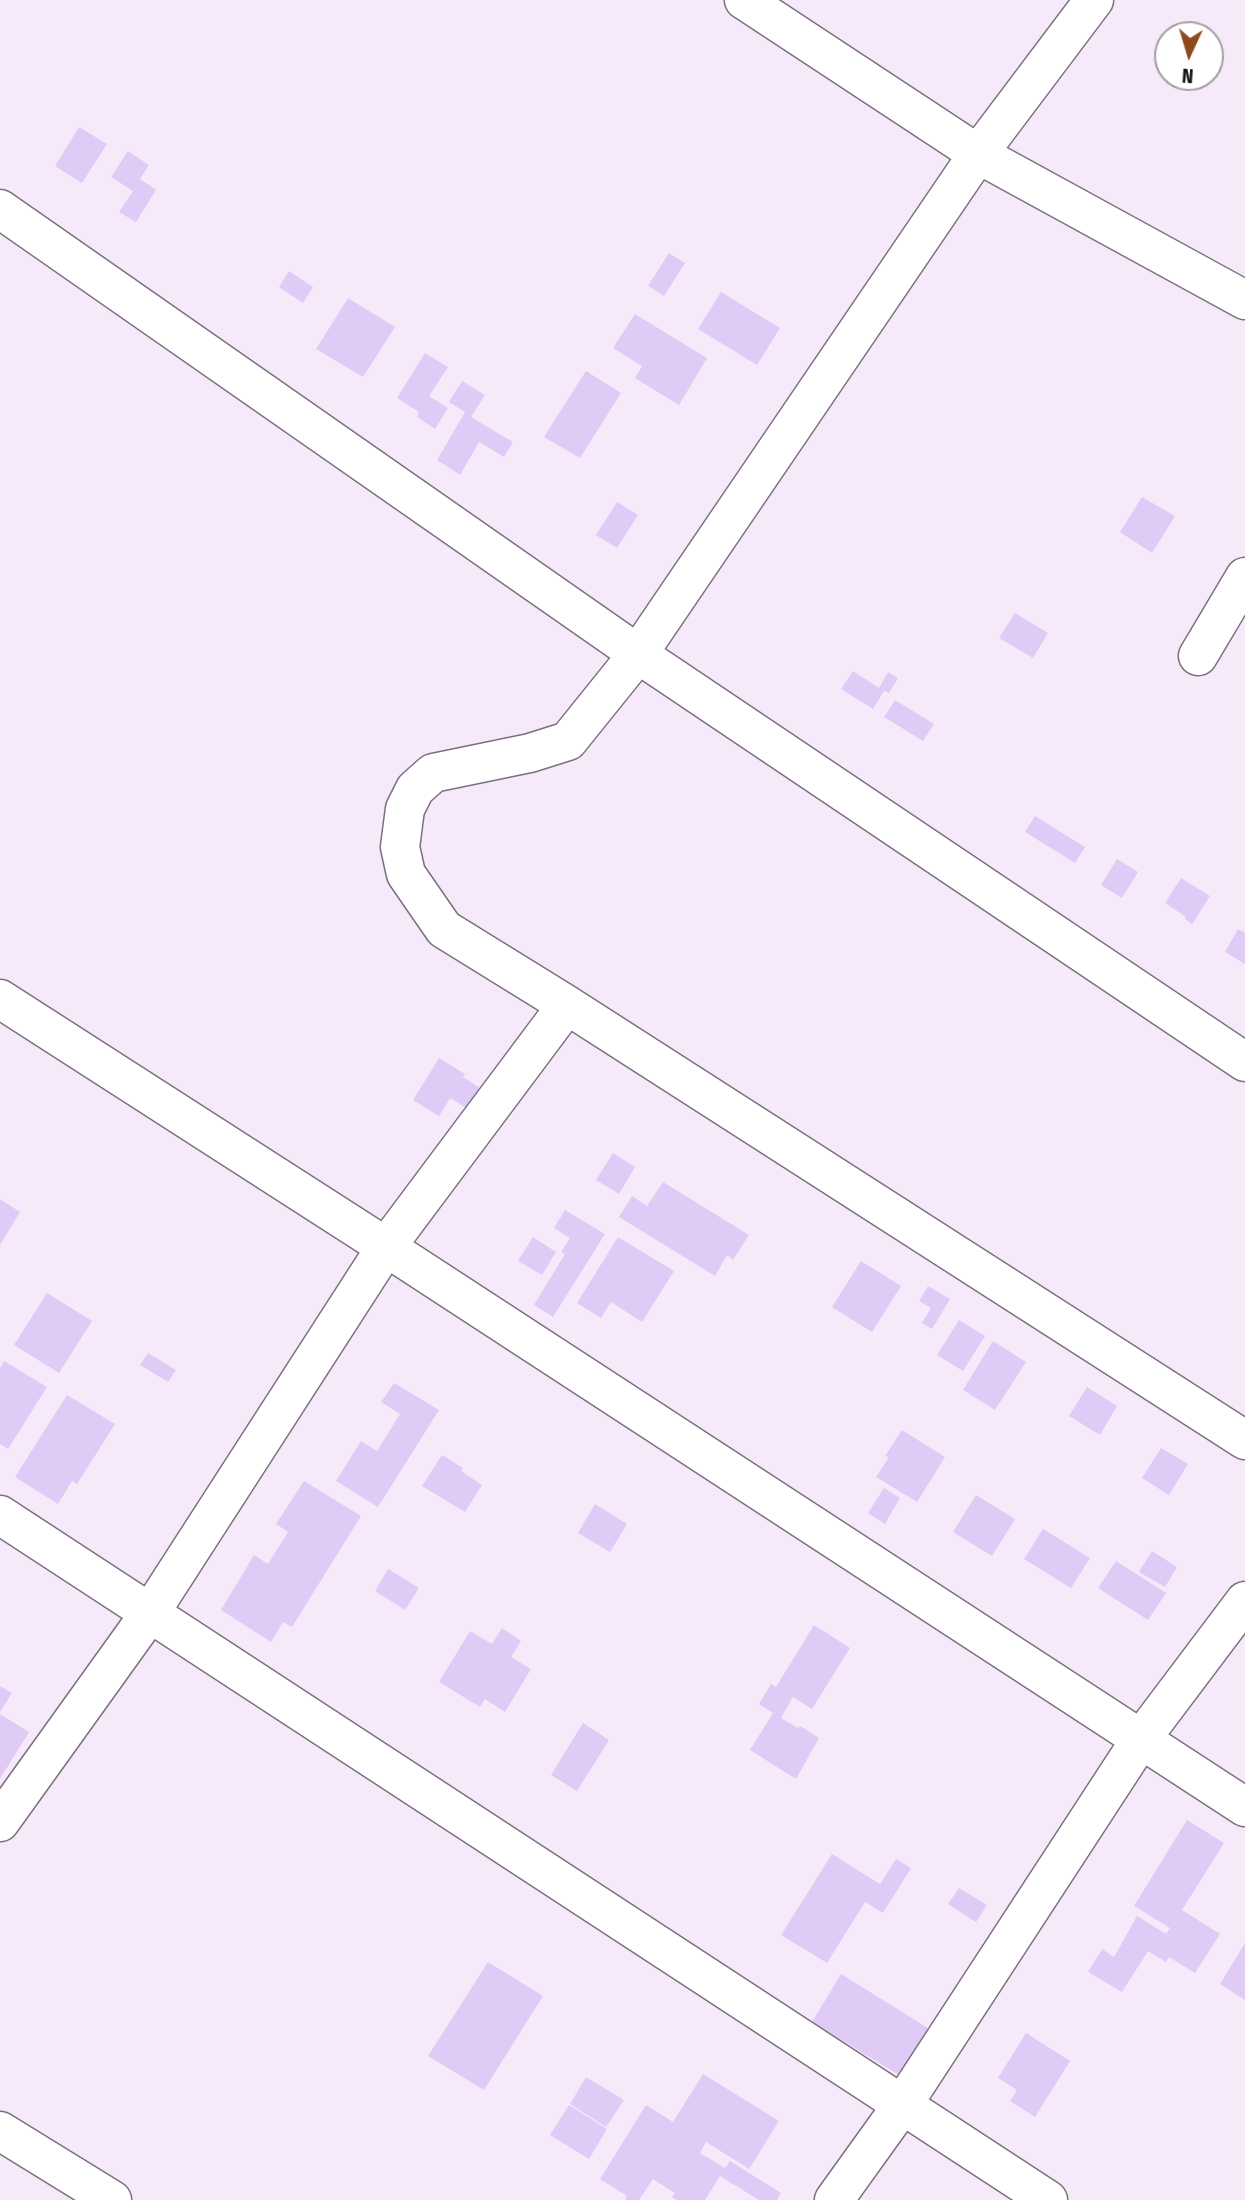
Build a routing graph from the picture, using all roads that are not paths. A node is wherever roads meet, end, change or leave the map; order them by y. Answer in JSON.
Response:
{"nodes":[{"id":1,"x":744,"y":0,"type":"edge"},
{"id":2,"x":1094,"y":0,"type":"edge"},
{"id":3,"x":978,"y":154,"type":"junction"},
{"id":4,"x":0,"y":208,"type":"edge"},
{"id":5,"x":1245,"y":300,"type":"edge"},
{"id":6,"x":1245,"y":577,"type":"edge"},
{"id":7,"x":638,"y":654,"type":"junction"},
{"id":8,"x":1198,"y":656,"type":"dead end"},
{"id":9,"x":0,"y":999,"type":"edge"},
{"id":10,"x":568,"y":1005,"type":"junction"},
{"id":11,"x":1245,"y":1062,"type":"edge"},
{"id":12,"x":386,"y":1247,"type":"junction"},
{"id":13,"x":1245,"y":1440,"type":"edge"},
{"id":14,"x":0,"y":1515,"type":"edge"},
{"id":15,"x":1245,"y":1601,"type":"edge"},
{"id":16,"x":150,"y":1613,"type":"junction"},
{"id":17,"x":1141,"y":1739,"type":"junction"},
{"id":18,"x":1245,"y":1807,"type":"edge"},
{"id":19,"x":0,"y":1822,"type":"edge"},
{"id":20,"x":903,"y":2104,"type":"junction"},
{"id":21,"x":0,"y":2131,"type":"edge"},
{"id":22,"x":112,"y":2200,"type":"edge"},
{"id":23,"x":834,"y":2200,"type":"edge"},
{"id":24,"x":1048,"y":2200,"type":"edge"}],
"edges":[{"from":1,"to":3,"type":"street"},
{"from":2,"to":3,"type":"street"},
{"from":3,"to":5,"type":"street"},
{"from":3,"to":7,"type":"street"},
{"from":4,"to":7,"type":"street"},
{"from":6,"to":8,"type":"street"},
{"from":7,"to":10,"type":"street"},
{"from":7,"to":11,"type":"street"},
{"from":9,"to":12,"type":"street"},
{"from":10,"to":12,"type":"street"},
{"from":10,"to":13,"type":"street"},
{"from":12,"to":16,"type":"street"},
{"from":12,"to":17,"type":"street"},
{"from":14,"to":16,"type":"street"},
{"from":15,"to":17,"type":"street"},
{"from":16,"to":19,"type":"street"},
{"from":16,"to":20,"type":"street"},
{"from":17,"to":18,"type":"street"},
{"from":17,"to":20,"type":"street"},
{"from":20,"to":23,"type":"street"},
{"from":20,"to":24,"type":"street"},
{"from":21,"to":22,"type":"street"}]}
